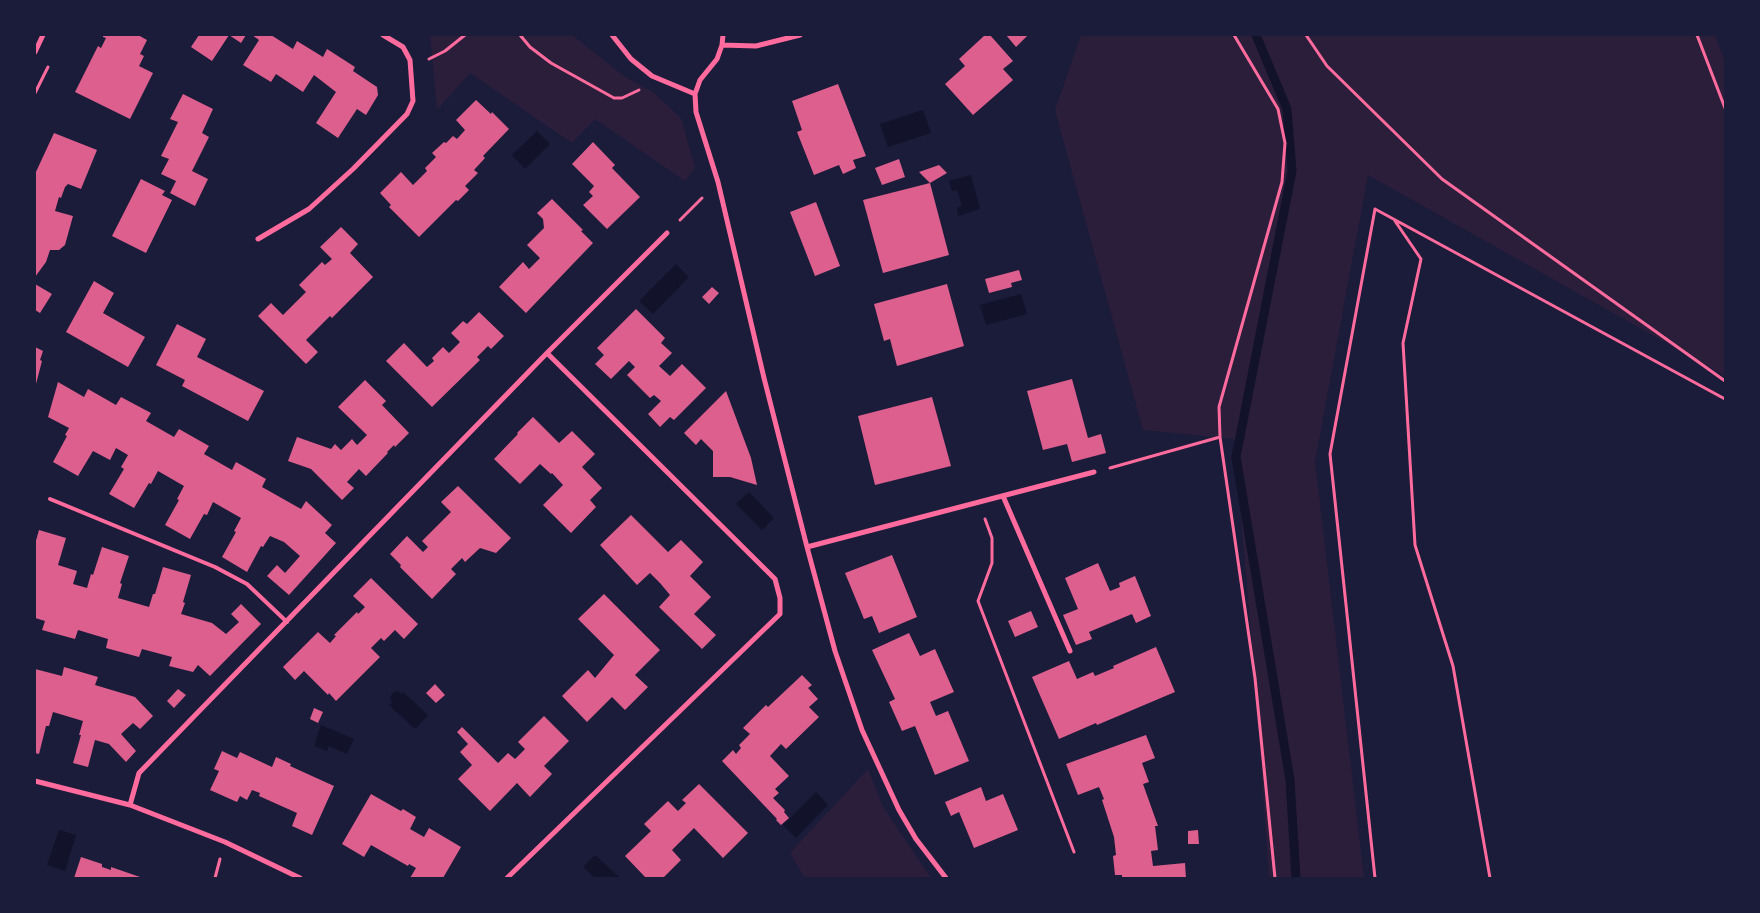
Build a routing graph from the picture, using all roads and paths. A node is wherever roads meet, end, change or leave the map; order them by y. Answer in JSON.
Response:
{"nodes":[{"id":1,"x":43,"y":35,"type":"edge"},
{"id":2,"x":382,"y":35,"type":"edge"},
{"id":3,"x":466,"y":35,"type":"edge"},
{"id":4,"x":520,"y":35,"type":"edge"},
{"id":5,"x":612,"y":35,"type":"edge"},
{"id":6,"x":723,"y":35,"type":"edge"},
{"id":7,"x":800,"y":35,"type":"edge"},
{"id":8,"x":1234,"y":35,"type":"edge"},
{"id":9,"x":1306,"y":35,"type":"edge"},
{"id":10,"x":1697,"y":35,"type":"edge"},
{"id":11,"x":722,"y":45,"type":"junction"},
{"id":12,"x":35,"y":52,"type":"edge"},
{"id":13,"x":411,"y":65,"type":"junction"},
{"id":14,"x":660,"y":79,"type":"junction"},
{"id":15,"x":695,"y":94,"type":"junction"},
{"id":16,"x":1725,"y":108,"type":"edge"},
{"id":17,"x":718,"y":182,"type":"junction"},
{"id":18,"x":1394,"y":219,"type":"junction"},
{"id":19,"x":667,"y":233,"type":"joint"},
{"id":20,"x":258,"y":239,"type":"dead end"},
{"id":21,"x":547,"y":353,"type":"junction"},
{"id":22,"x":1725,"y":381,"type":"edge"},
{"id":23,"x":1725,"y":399,"type":"edge"},
{"id":24,"x":1220,"y":437,"type":"junction"},
{"id":25,"x":1094,"y":472,"type":"joint"},
{"id":26,"x":1003,"y":496,"type":"junction"},
{"id":27,"x":50,"y":499,"type":"dead end"},
{"id":28,"x":979,"y":502,"type":"junction"},
{"id":29,"x":807,"y":547,"type":"junction"},
{"id":30,"x":288,"y":622,"type":"junction"},
{"id":31,"x":1070,"y":651,"type":"dead end"},
{"id":32,"x":35,"y":781,"type":"edge"},
{"id":33,"x":130,"y":805,"type":"junction"},
{"id":34,"x":1074,"y":852,"type":"dead end"},
{"id":35,"x":300,"y":878,"type":"edge"},
{"id":36,"x":507,"y":878,"type":"edge"},
{"id":37,"x":946,"y":878,"type":"edge"},
{"id":38,"x":1275,"y":878,"type":"edge"},
{"id":39,"x":1375,"y":878,"type":"edge"},
{"id":40,"x":1490,"y":878,"type":"edge"}],
"edges":[{"from":1,"to":12,"type":"street"},
{"from":2,"to":13,"type":"street"},
{"from":3,"to":13,"type":"path"},
{"from":4,"to":14,"type":"path"},
{"from":5,"to":14,"type":"street"},
{"from":6,"to":11,"type":"street"},
{"from":7,"to":11,"type":"street"},
{"from":8,"to":24,"type":"path"},
{"from":9,"to":22,"type":"path"},
{"from":10,"to":16,"type":"path"},
{"from":11,"to":15,"type":"street"},
{"from":13,"to":20,"type":"street"},
{"from":14,"to":15,"type":"street"},
{"from":15,"to":17,"type":"street"},
{"from":17,"to":19,"type":"path"},
{"from":17,"to":29,"type":"street"},
{"from":18,"to":23,"type":"path"},
{"from":18,"to":39,"type":"path"},
{"from":18,"to":40,"type":"path"},
{"from":19,"to":21,"type":"street"},
{"from":21,"to":30,"type":"street"},
{"from":21,"to":36,"type":"street"},
{"from":24,"to":25,"type":"path"},
{"from":24,"to":38,"type":"path"},
{"from":25,"to":26,"type":"street"},
{"from":26,"to":28,"type":"street"},
{"from":26,"to":31,"type":"street"},
{"from":27,"to":30,"type":"lane"},
{"from":28,"to":29,"type":"street"},
{"from":28,"to":34,"type":"path"},
{"from":29,"to":37,"type":"street"},
{"from":30,"to":33,"type":"street"},
{"from":32,"to":33,"type":"street"},
{"from":33,"to":35,"type":"street"}]}
